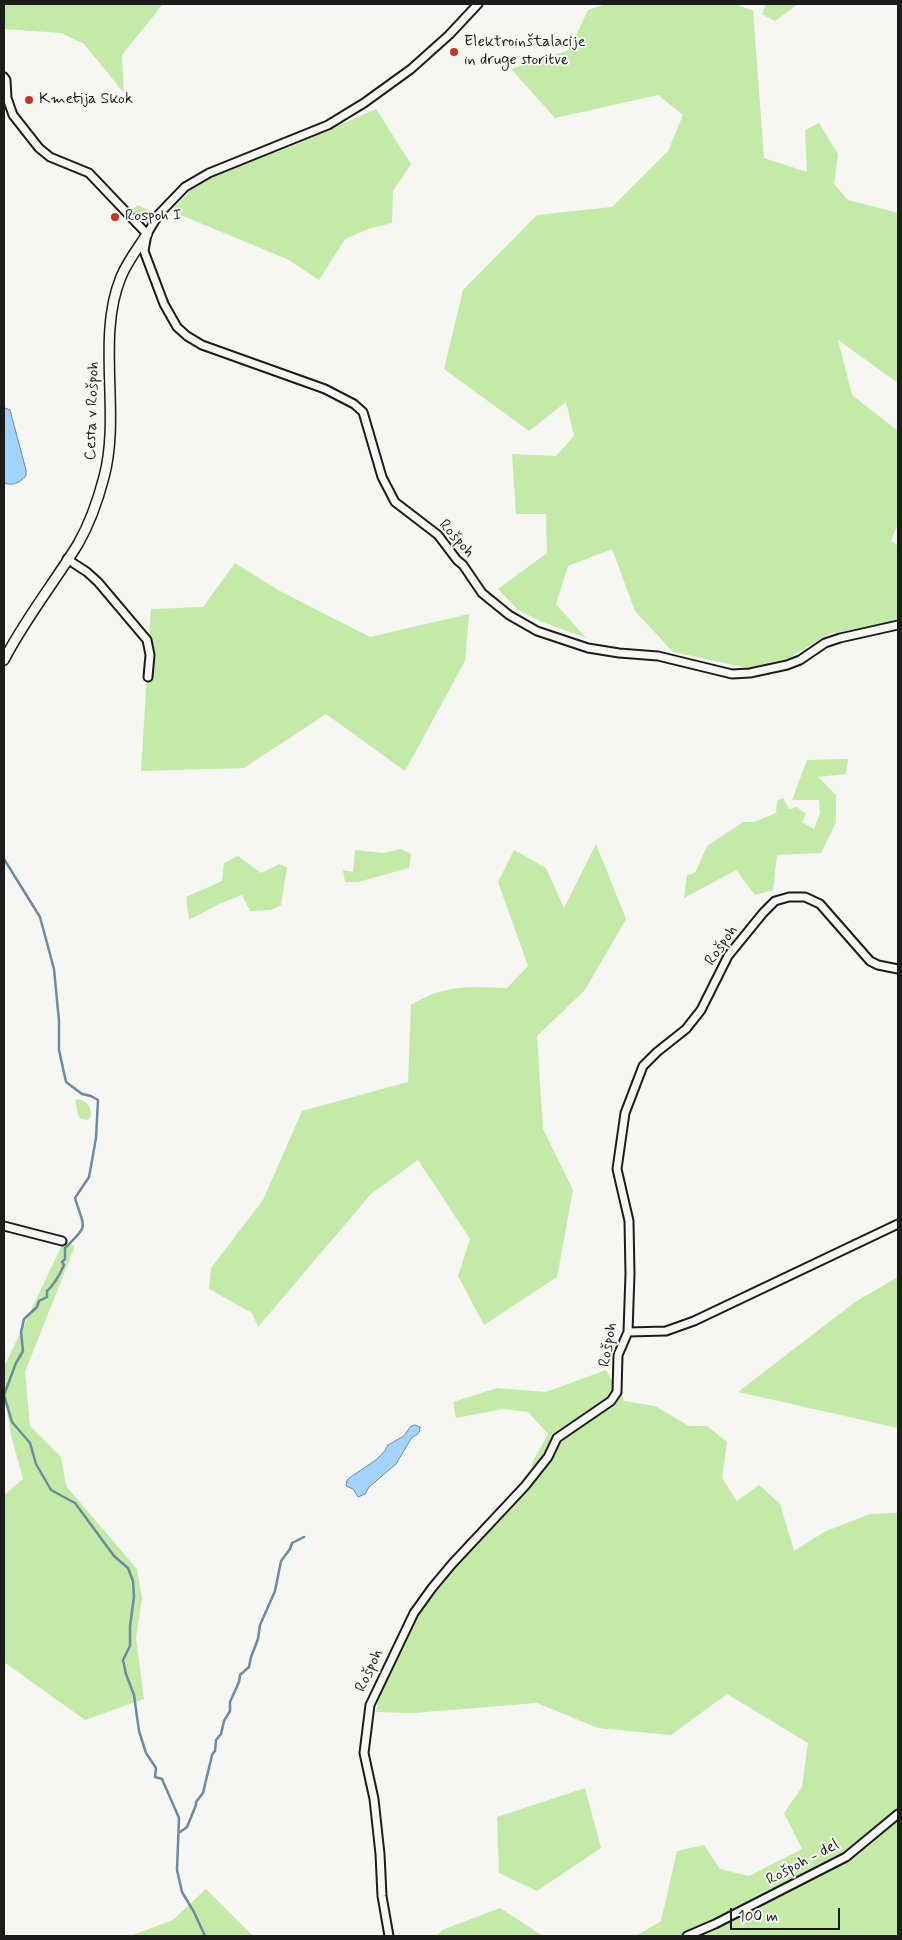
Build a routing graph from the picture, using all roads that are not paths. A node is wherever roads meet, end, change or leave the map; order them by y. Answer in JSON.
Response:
{"nodes":[{"id":1,"x":478,"y":4,"type":"edge"},
{"id":2,"x":4,"y":78,"type":"edge"},
{"id":3,"x":147,"y":234,"type":"junction"},
{"id":4,"x":67,"y":559,"type":"junction"},
{"id":5,"x":898,"y":625,"type":"edge"},
{"id":6,"x":4,"y":660,"type":"edge"},
{"id":7,"x":148,"y":677,"type":"dead end"},
{"id":8,"x":898,"y":969,"type":"edge"},
{"id":9,"x":898,"y":1224,"type":"edge"},
{"id":10,"x":4,"y":1226,"type":"edge"},
{"id":11,"x":62,"y":1241,"type":"dead end"},
{"id":12,"x":628,"y":1332,"type":"junction"},
{"id":13,"x":898,"y":1814,"type":"edge"},
{"id":14,"x":388,"y":1936,"type":"edge"},
{"id":15,"x":687,"y":1936,"type":"edge"}],
"edges":[{"from":1,"to":3,"type":"street"},
{"from":2,"to":3,"type":"street"},
{"from":3,"to":4,"type":"street","name":"Cesta v Rošpoh"},
{"from":3,"to":5,"type":"street","name":"Rošpoh"},
{"from":4,"to":6,"type":"street","name":"Cesta v Rošpoh"},
{"from":4,"to":7,"type":"street"},
{"from":8,"to":12,"type":"street","name":"Rošpoh"},
{"from":9,"to":12,"type":"street"},
{"from":10,"to":11,"type":"street"},
{"from":12,"to":14,"type":"street","name":"Rošpoh"},
{"from":13,"to":15,"type":"street","name":"Rošpoh - del"}]}
